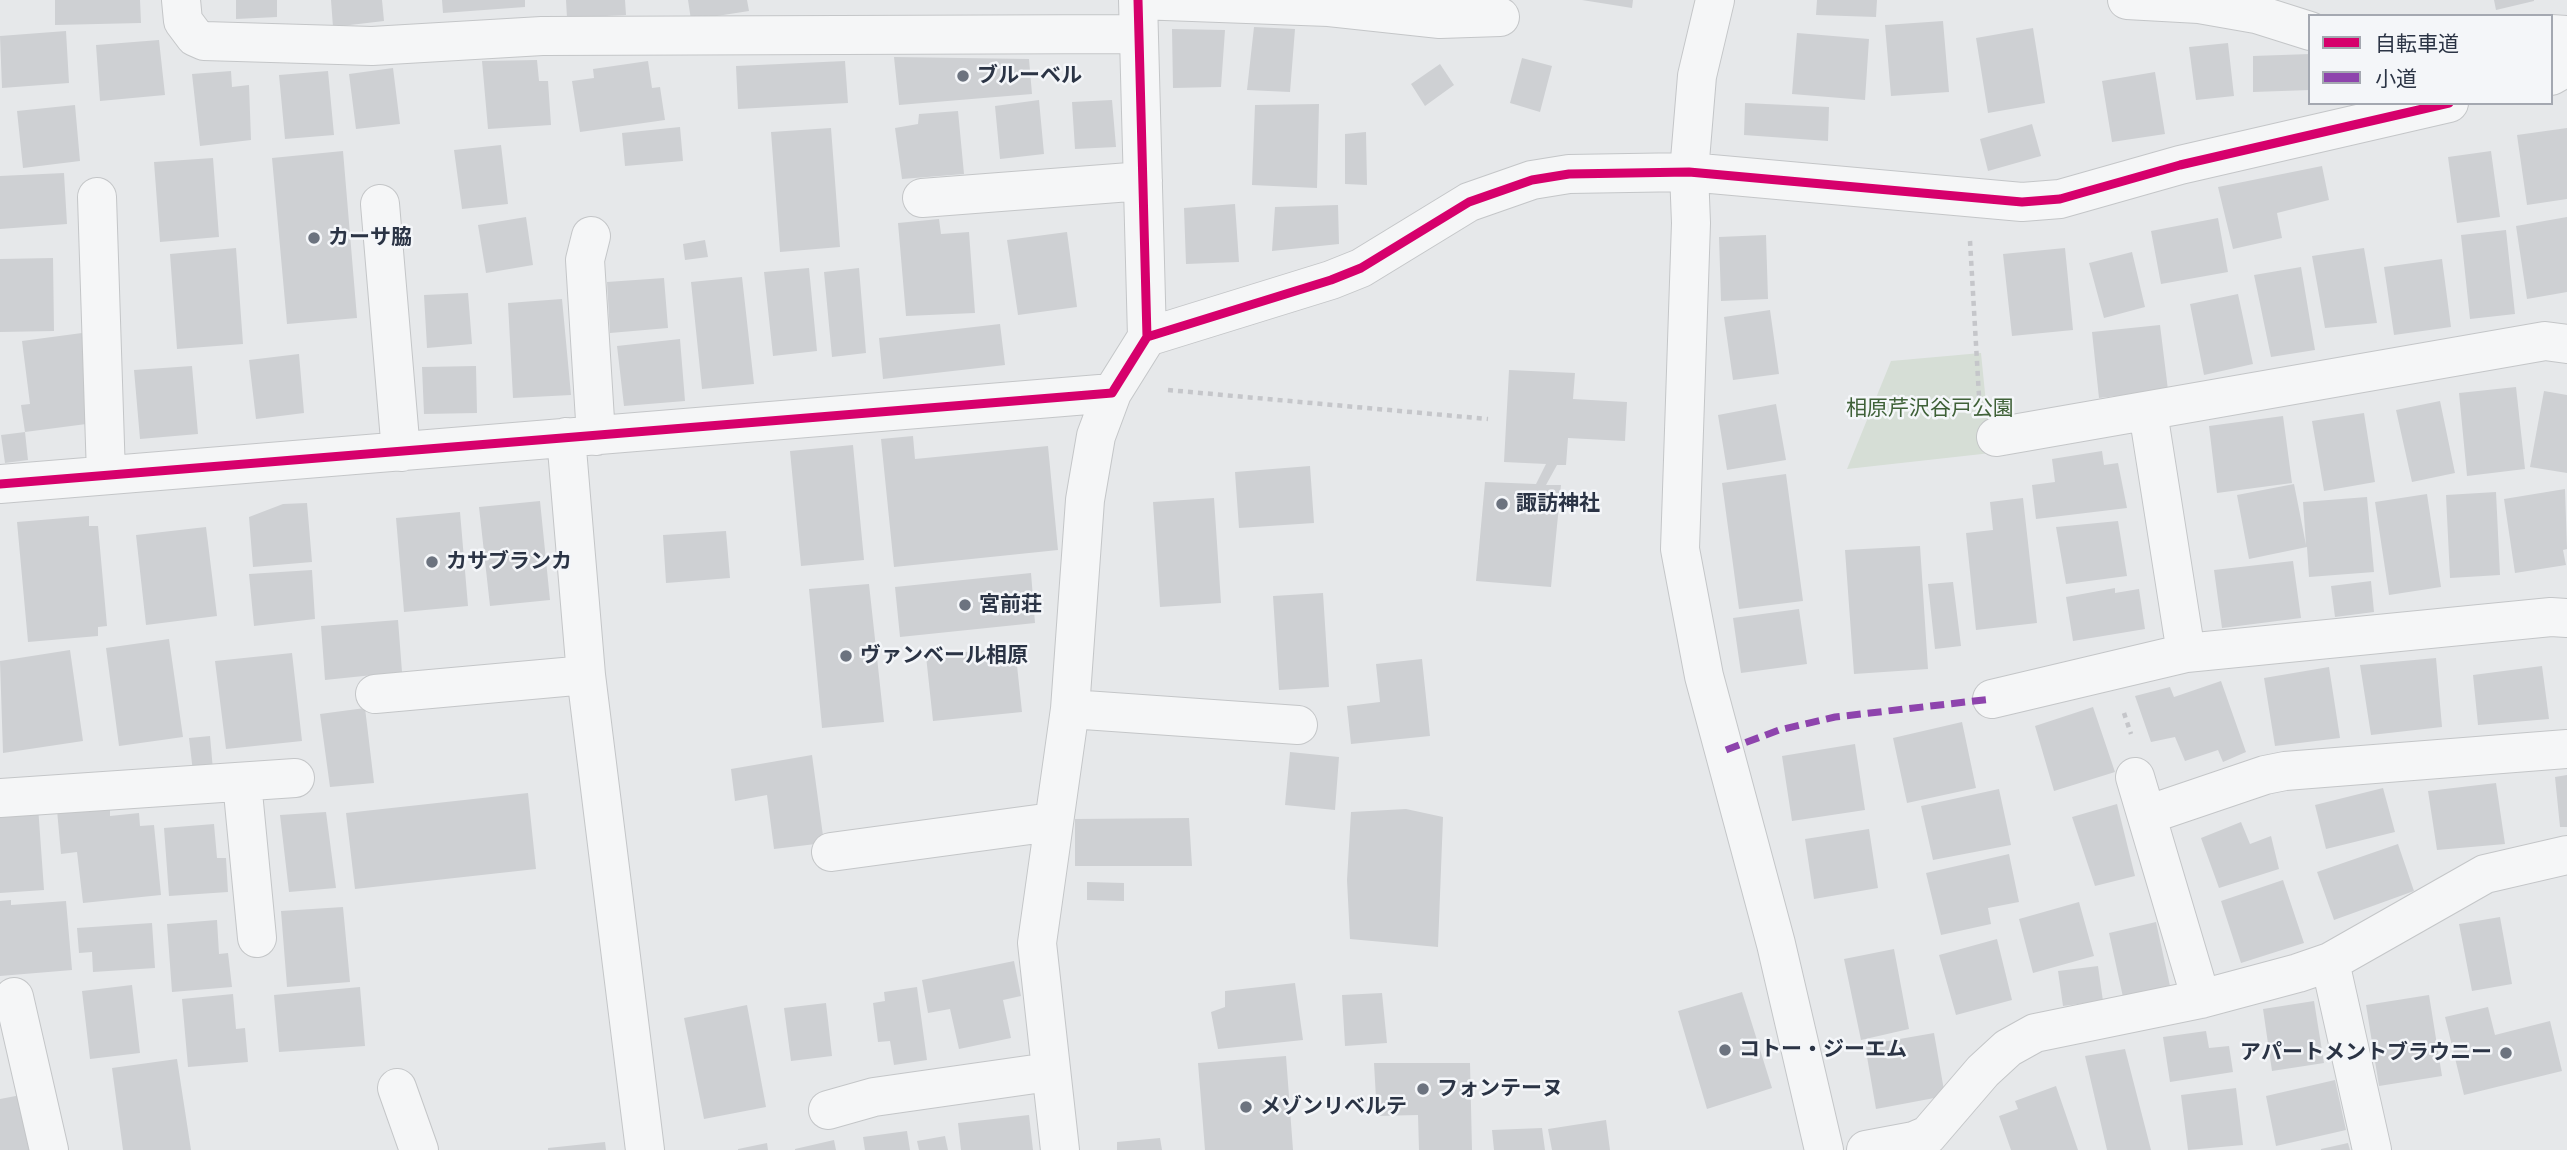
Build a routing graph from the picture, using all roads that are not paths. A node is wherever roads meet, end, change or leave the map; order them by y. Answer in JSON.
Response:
{"nodes":[{"id":1,"x":181,"y":0,"type":"edge"},
{"id":2,"x":1715,"y":0,"type":"edge"},
{"id":3,"x":2127,"y":0,"type":"edge"},
{"id":4,"x":1138,"y":11,"type":"edge"},
{"id":5,"x":1500,"y":17,"type":"dead end"},
{"id":6,"x":2308,"y":30,"type":"edge"},
{"id":7,"x":2440,"y":105,"type":"edge"},
{"id":8,"x":1689,"y":172,"type":"junction"},
{"id":9,"x":1143,"y":181,"type":"junction"},
{"id":10,"x":97,"y":197,"type":"dead end"},
{"id":11,"x":922,"y":198,"type":"dead end"},
{"id":12,"x":380,"y":204,"type":"dead end"},
{"id":13,"x":591,"y":236,"type":"dead end"},
{"id":14,"x":1147,"y":337,"type":"junction"},
{"id":15,"x":2567,"y":344,"type":"edge"},
{"id":16,"x":1115,"y":389,"type":"junction"},
{"id":17,"x":2148,"y":412,"type":"junction"},
{"id":18,"x":581,"y":436,"type":"junction"},
{"id":19,"x":1996,"y":438,"type":"dead end"},
{"id":20,"x":401,"y":452,"type":"junction"},
{"id":21,"x":106,"y":475,"type":"junction"},
{"id":22,"x":0,"y":484,"type":"edge"},
{"id":23,"x":2567,"y":618,"type":"edge"},
{"id":24,"x":2186,"y":653,"type":"junction"},
{"id":25,"x":586,"y":675,"type":"junction"},
{"id":26,"x":375,"y":694,"type":"dead end"},
{"id":27,"x":1992,"y":699,"type":"dead end"},
{"id":28,"x":1070,"y":709,"type":"junction"},
{"id":29,"x":1298,"y":725,"type":"dead end"},
{"id":30,"x":2567,"y":749,"type":"edge"},
{"id":31,"x":2135,"y":777,"type":"road end"},
{"id":32,"x":295,"y":778,"type":"dead end"},
{"id":33,"x":242,"y":782,"type":"junction"},
{"id":34,"x":0,"y":798,"type":"edge"},
{"id":35,"x":2147,"y":816,"type":"junction"},
{"id":36,"x":1052,"y":822,"type":"junction"},
{"id":37,"x":831,"y":852,"type":"dead end"},
{"id":38,"x":2567,"y":855,"type":"edge"},
{"id":39,"x":257,"y":938,"type":"dead end"},
{"id":40,"x":2330,"y":962,"type":"junction"},
{"id":41,"x":14,"y":997,"type":"dead end"},
{"id":42,"x":2201,"y":999,"type":"junction"},
{"id":43,"x":1049,"y":1072,"type":"junction"},
{"id":44,"x":397,"y":1088,"type":"dead end"},
{"id":45,"x":828,"y":1110,"type":"dead end"},
{"id":46,"x":49,"y":1150,"type":"edge"},
{"id":47,"x":419,"y":1150,"type":"edge"},
{"id":48,"x":645,"y":1150,"type":"edge"},
{"id":49,"x":1060,"y":1150,"type":"edge"},
{"id":50,"x":1824,"y":1150,"type":"edge"},
{"id":51,"x":1866,"y":1150,"type":"edge"},
{"id":52,"x":2372,"y":1150,"type":"edge"}],
"edges":[{"from":1,"to":4,"type":"street"},
{"from":2,"to":8,"type":"street"},
{"from":3,"to":6,"type":"street"},
{"from":4,"to":5,"type":"street"},
{"from":4,"to":9,"type":"street"},
{"from":7,"to":8,"type":"street"},
{"from":8,"to":14,"type":"street"},
{"from":8,"to":50,"type":"street"},
{"from":9,"to":11,"type":"street"},
{"from":9,"to":14,"type":"street"},
{"from":10,"to":21,"type":"street"},
{"from":12,"to":20,"type":"street"},
{"from":13,"to":18,"type":"street"},
{"from":14,"to":16,"type":"street"},
{"from":15,"to":17,"type":"street"},
{"from":16,"to":18,"type":"street"},
{"from":16,"to":28,"type":"street"},
{"from":17,"to":19,"type":"street"},
{"from":17,"to":24,"type":"street"},
{"from":18,"to":20,"type":"street"},
{"from":18,"to":25,"type":"street"},
{"from":20,"to":21,"type":"street"},
{"from":21,"to":22,"type":"street"},
{"from":23,"to":24,"type":"street"},
{"from":24,"to":27,"type":"street"},
{"from":25,"to":26,"type":"street"},
{"from":25,"to":48,"type":"street"},
{"from":28,"to":29,"type":"street"},
{"from":28,"to":36,"type":"street"},
{"from":30,"to":35,"type":"street"},
{"from":31,"to":35,"type":"street"},
{"from":32,"to":33,"type":"street"},
{"from":33,"to":34,"type":"street"},
{"from":33,"to":39,"type":"street"},
{"from":35,"to":42,"type":"street"},
{"from":36,"to":37,"type":"street"},
{"from":36,"to":43,"type":"street"},
{"from":38,"to":40,"type":"street"},
{"from":40,"to":42,"type":"street"},
{"from":40,"to":52,"type":"street"},
{"from":41,"to":46,"type":"street"},
{"from":42,"to":51,"type":"street"},
{"from":43,"to":45,"type":"street"},
{"from":43,"to":49,"type":"street"},
{"from":44,"to":47,"type":"street"}]}
